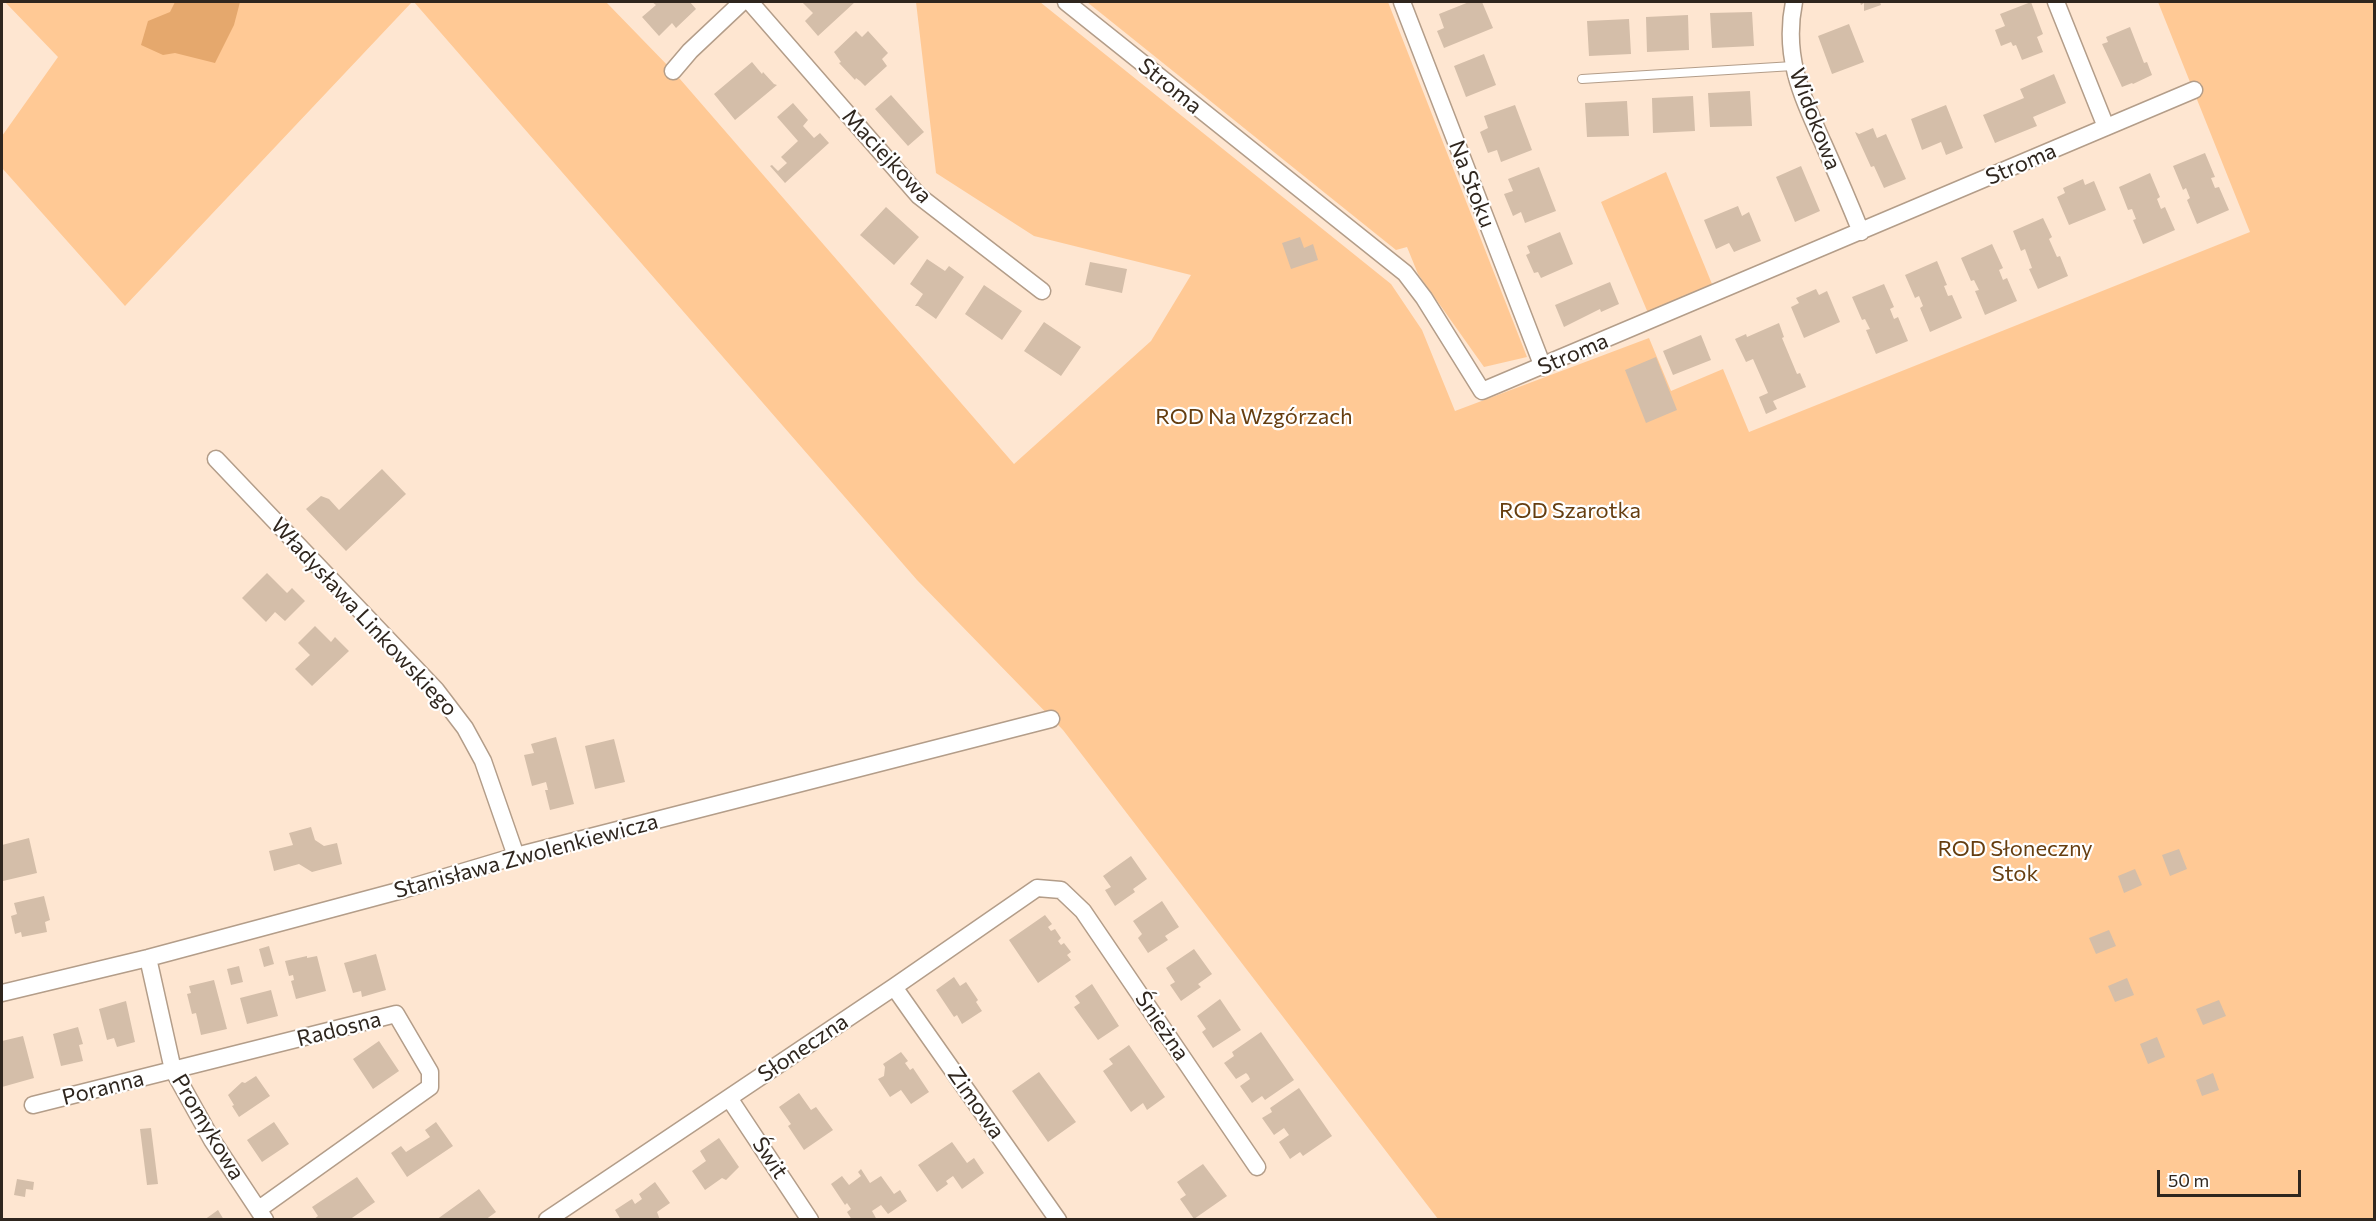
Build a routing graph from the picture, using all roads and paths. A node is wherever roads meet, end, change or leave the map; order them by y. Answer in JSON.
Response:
{"nodes":[{"id":1,"x":742,"y":2,"type":"edge"},
{"id":2,"x":750,"y":2,"type":"edge"},
{"id":3,"x":1066,"y":2,"type":"edge"},
{"id":4,"x":1402,"y":2,"type":"edge"},
{"id":5,"x":1794,"y":2,"type":"edge"},
{"id":6,"x":2056,"y":2,"type":"edge"},
{"id":7,"x":1793,"y":66,"type":"junction"},
{"id":8,"x":673,"y":71,"type":"dead end"},
{"id":9,"x":1582,"y":78,"type":"dead end"},
{"id":10,"x":2194,"y":90,"type":"dead end"},
{"id":11,"x":2106,"y":127,"type":"junction"},
{"id":12,"x":1862,"y":232,"type":"junction"},
{"id":13,"x":1042,"y":291,"type":"dead end"},
{"id":14,"x":1543,"y":367,"type":"junction"},
{"id":15,"x":216,"y":459,"type":"dead end"},
{"id":16,"x":1051,"y":719,"type":"dead end"},
{"id":17,"x":516,"y":856,"type":"junction"},
{"id":18,"x":1061,"y":890,"type":"joint"},
{"id":19,"x":148,"y":958,"type":"junction"},
{"id":20,"x":894,"y":987,"type":"junction"},
{"id":21,"x":2,"y":993,"type":"edge"},
{"id":22,"x":173,"y":1070,"type":"junction"},
{"id":23,"x":729,"y":1098,"type":"junction"},
{"id":24,"x":33,"y":1105,"type":"dead end"},
{"id":25,"x":1257,"y":1167,"type":"dead end"},
{"id":26,"x":262,"y":1214,"type":"edge"},
{"id":27,"x":548,"y":1220,"type":"edge"},
{"id":28,"x":810,"y":1220,"type":"edge"},
{"id":29,"x":1058,"y":1220,"type":"edge"}],
"edges":[{"from":1,"to":8,"type":"street"},
{"from":2,"to":13,"type":"street","name":"Maciejkowa"},
{"from":3,"to":14,"type":"street","name":"Stroma"},
{"from":4,"to":14,"type":"street","name":"Na Stoku"},
{"from":5,"to":7,"type":"street","name":"Widokowa"},
{"from":6,"to":11,"type":"street"},
{"from":7,"to":9,"type":"lane"},
{"from":7,"to":12,"type":"street","name":"Widokowa"},
{"from":10,"to":11,"type":"street","name":"Stroma"},
{"from":11,"to":12,"type":"street","name":"Stroma"},
{"from":12,"to":14,"type":"street","name":"Stroma"},
{"from":15,"to":17,"type":"street","name":"Władysława Linkowskiego"},
{"from":16,"to":17,"type":"street","name":"Stanisława Zwolenkiewicza"},
{"from":17,"to":19,"type":"street","name":"Stanisława Zwolenkiewicza"},
{"from":18,"to":20,"type":"street","name":"Słoneczna"},
{"from":18,"to":25,"type":"street","name":"Śnieżna"},
{"from":19,"to":21,"type":"street","name":"Stanisława Zwolenkiewicza"},
{"from":19,"to":22,"type":"street","name":"Promykowa"},
{"from":20,"to":23,"type":"street","name":"Słoneczna"},
{"from":20,"to":29,"type":"street","name":"Zimowa"},
{"from":22,"to":24,"type":"street","name":"Poranna"},
{"from":22,"to":26,"type":"street","name":"Promykowa"},
{"from":22,"to":26,"type":"street","name":"Radosna"},
{"from":23,"to":27,"type":"street","name":"Słoneczna"},
{"from":23,"to":28,"type":"street","name":"Świt"}]}
